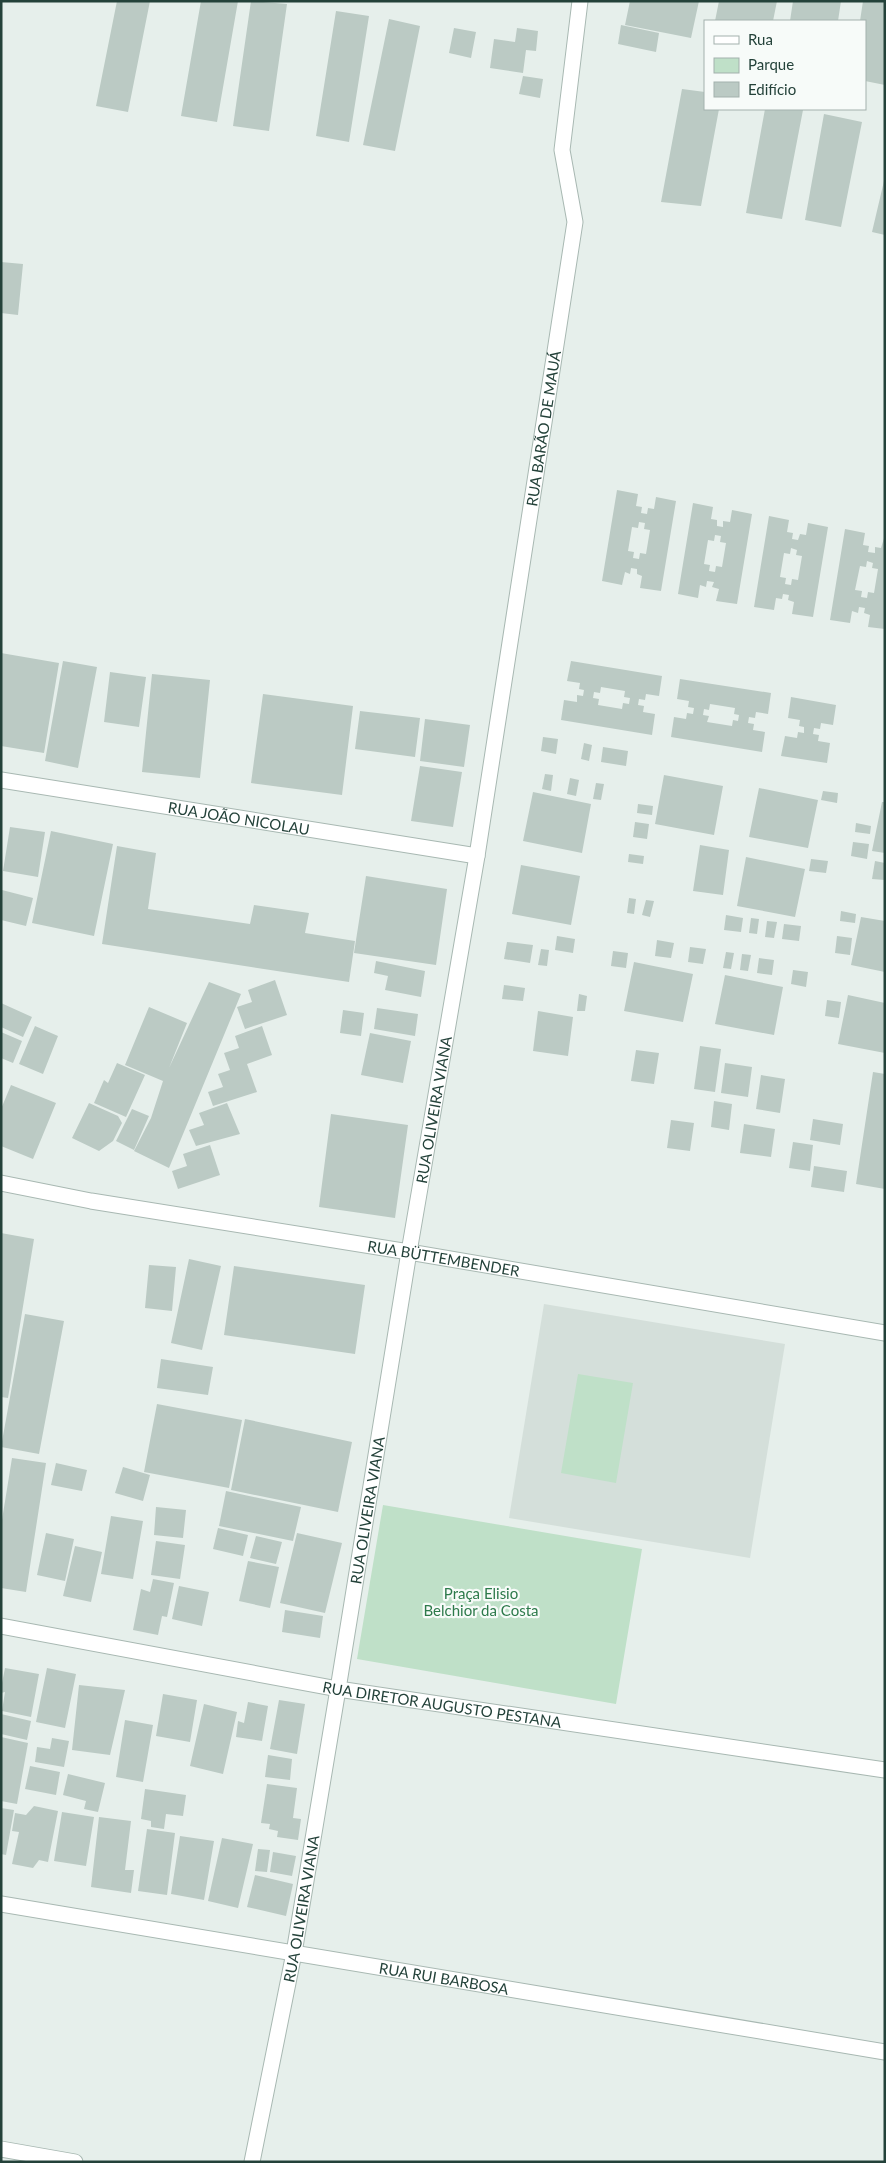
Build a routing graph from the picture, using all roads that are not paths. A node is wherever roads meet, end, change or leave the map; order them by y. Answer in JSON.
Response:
{"nodes":[{"id":1,"x":580,"y":1,"type":"edge"},
{"id":2,"x":1,"y":780,"type":"edge"},
{"id":3,"x":477,"y":856,"type":"junction"},
{"id":4,"x":1,"y":1183,"type":"edge"},
{"id":5,"x":409,"y":1252,"type":"junction"},
{"id":6,"x":885,"y":1334,"type":"edge"},
{"id":7,"x":1,"y":1626,"type":"edge"},
{"id":8,"x":338,"y":1689,"type":"junction"},
{"id":9,"x":885,"y":1770,"type":"edge"},
{"id":10,"x":1,"y":1904,"type":"edge"},
{"id":11,"x":294,"y":1953,"type":"junction"},
{"id":12,"x":885,"y":2052,"type":"edge"},
{"id":13,"x":1,"y":2149,"type":"edge"},
{"id":14,"x":75,"y":2162,"type":"edge"},
{"id":15,"x":252,"y":2162,"type":"edge"}],
"edges":[{"from":1,"to":3,"type":"street","name":"RUA BARÃO DE MAUÁ"},
{"from":2,"to":3,"type":"street","name":"RUA JOÃO NICOLAU"},
{"from":3,"to":5,"type":"street","name":"RUA OLIVEIRA VIANA"},
{"from":4,"to":5,"type":"street","name":"RUA BÜTTEMBENDER"},
{"from":5,"to":6,"type":"street","name":"RUA BÜTTEMBENDER"},
{"from":5,"to":8,"type":"street","name":"RUA OLIVEIRA VIANA"},
{"from":7,"to":8,"type":"street","name":"RUA DIRETOR AUGUSTO PESTANA"},
{"from":8,"to":9,"type":"street","name":"RUA DIRETOR AUGUSTO PESTANA"},
{"from":8,"to":11,"type":"street","name":"RUA OLIVEIRA VIANA"},
{"from":10,"to":11,"type":"street","name":"RUA RUI BARBOSA"},
{"from":11,"to":12,"type":"street","name":"RUA RUI BARBOSA"},
{"from":11,"to":15,"type":"street","name":"RUA OLIVEIRA VIANA"},
{"from":13,"to":14,"type":"street"}]}
